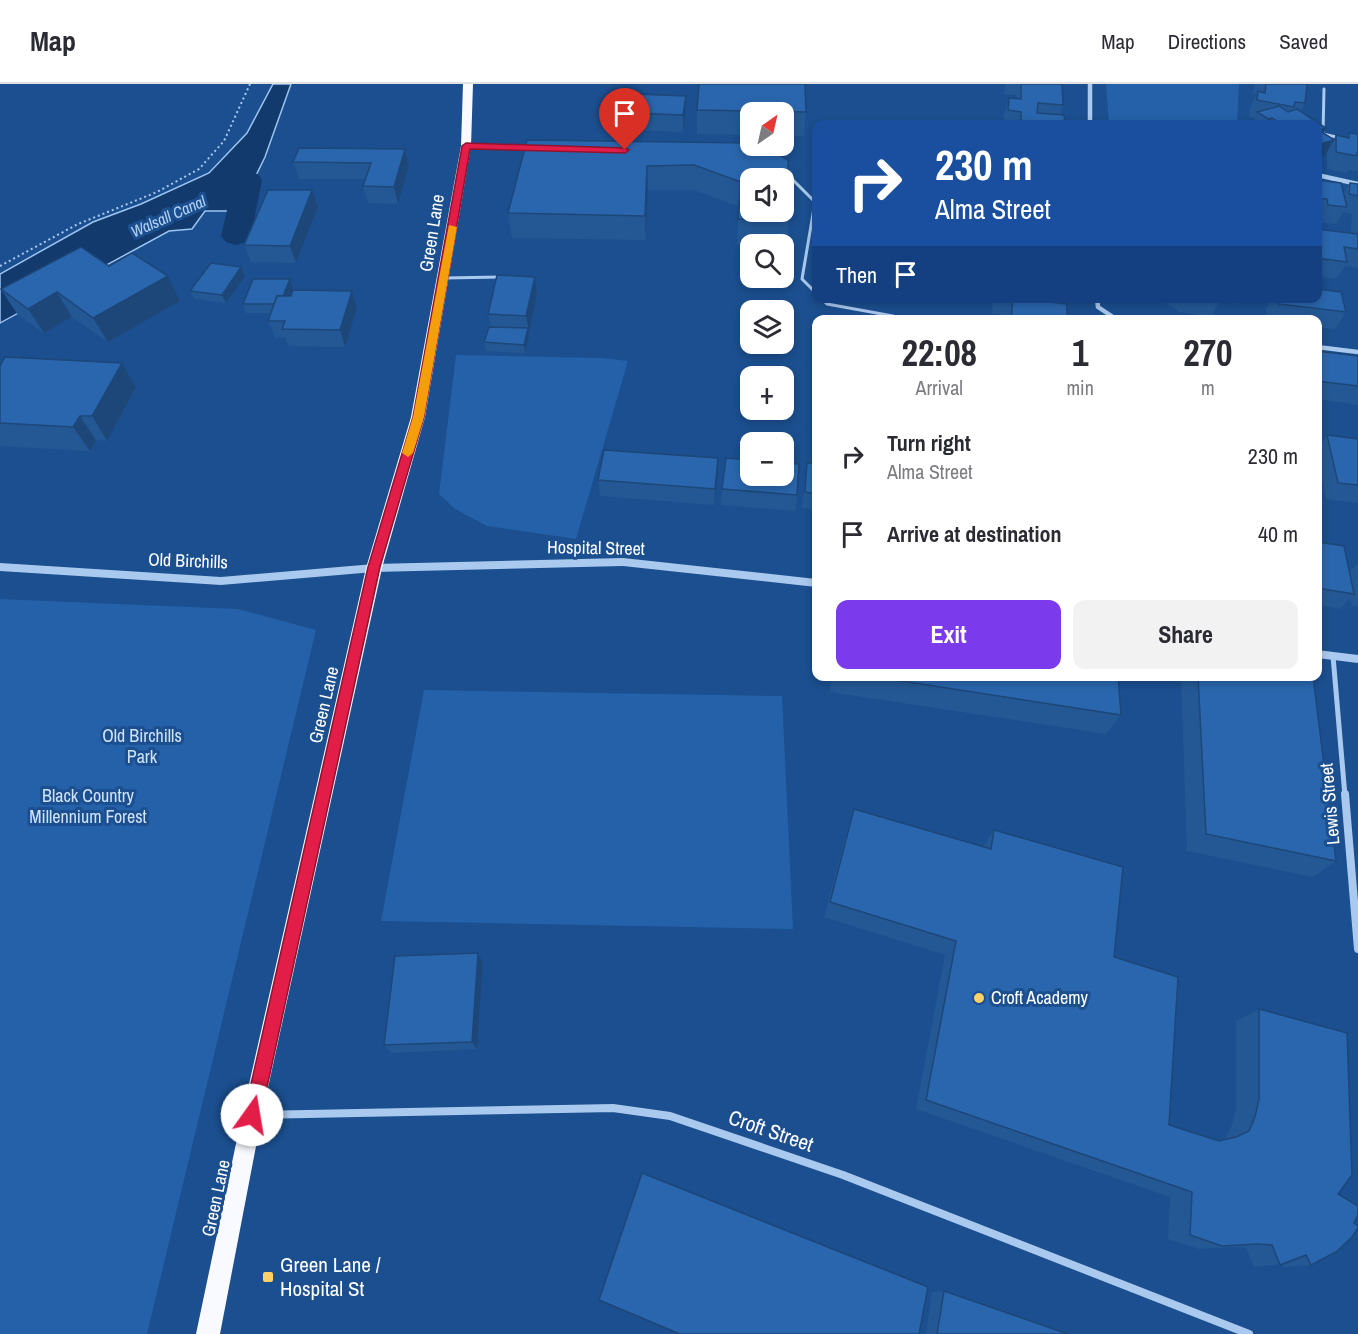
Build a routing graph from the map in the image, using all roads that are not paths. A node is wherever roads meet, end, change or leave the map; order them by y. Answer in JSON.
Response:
{"nodes":[{"id":1,"x":468,"y":84,"type":"edge"},
{"id":2,"x":1090,"y":84,"type":"edge"},
{"id":3,"x":1324,"y":89,"type":"dead end"},
{"id":4,"x":1090,"y":120,"type":"edge"},
{"id":5,"x":1346,"y":139,"type":"edge"},
{"id":6,"x":466,"y":146,"type":"junction"},
{"id":7,"x":537,"y":148,"type":"edge"},
{"id":8,"x":777,"y":166,"type":"edge"},
{"id":9,"x":1322,"y":176,"type":"edge"},
{"id":10,"x":1358,"y":184,"type":"edge"},
{"id":11,"x":812,"y":200,"type":"edge"},
{"id":12,"x":812,"y":215,"type":"edge"},
{"id":13,"x":506,"y":277,"type":"edge"},
{"id":14,"x":444,"y":278,"type":"junction"},
{"id":15,"x":812,"y":289,"type":"edge"},
{"id":16,"x":826,"y":303,"type":"edge"},
{"id":17,"x":1098,"y":303,"type":"edge"},
{"id":18,"x":888,"y":315,"type":"edge"},
{"id":19,"x":1108,"y":315,"type":"edge"},
{"id":20,"x":1322,"y":348,"type":"edge"},
{"id":21,"x":1358,"y":352,"type":"edge"},
{"id":22,"x":0,"y":567,"type":"edge"},
{"id":23,"x":374,"y":567,"type":"junction"},
{"id":24,"x":812,"y":583,"type":"edge"},
{"id":25,"x":1322,"y":655,"type":"edge"},
{"id":26,"x":1333,"y":656,"type":"junction"},
{"id":27,"x":1358,"y":659,"type":"edge"},
{"id":28,"x":1358,"y":950,"type":"edge"},
{"id":29,"x":252,"y":1115,"type":"junction"},
{"id":30,"x":208,"y":1334,"type":"edge"},
{"id":31,"x":1249,"y":1334,"type":"edge"}],
"edges":[{"from":1,"to":6,"type":"highway","name":"Green Lane"},
{"from":2,"to":4,"type":"street"},
{"from":3,"to":5,"type":"lane"},
{"from":6,"to":7,"type":"street"},
{"from":6,"to":14,"type":"highway","name":"Green Lane"},
{"from":8,"to":11,"type":"lane"},
{"from":9,"to":10,"type":"street"},
{"from":12,"to":15,"type":"lane"},
{"from":13,"to":14,"type":"lane"},
{"from":14,"to":23,"type":"highway","name":"Green Lane"},
{"from":16,"to":18,"type":"lane"},
{"from":17,"to":19,"type":"street"},
{"from":20,"to":21,"type":"street"},
{"from":22,"to":23,"type":"street","name":"Old Birchills"},
{"from":23,"to":24,"type":"street","name":"Hospital Street"},
{"from":23,"to":29,"type":"highway","name":"Green Lane"},
{"from":25,"to":26,"type":"street"},
{"from":26,"to":27,"type":"street"},
{"from":26,"to":28,"type":"street","name":"Lewis Street"},
{"from":29,"to":30,"type":"highway","name":"Green Lane"},
{"from":29,"to":31,"type":"street","name":"Croft Street"}]}
